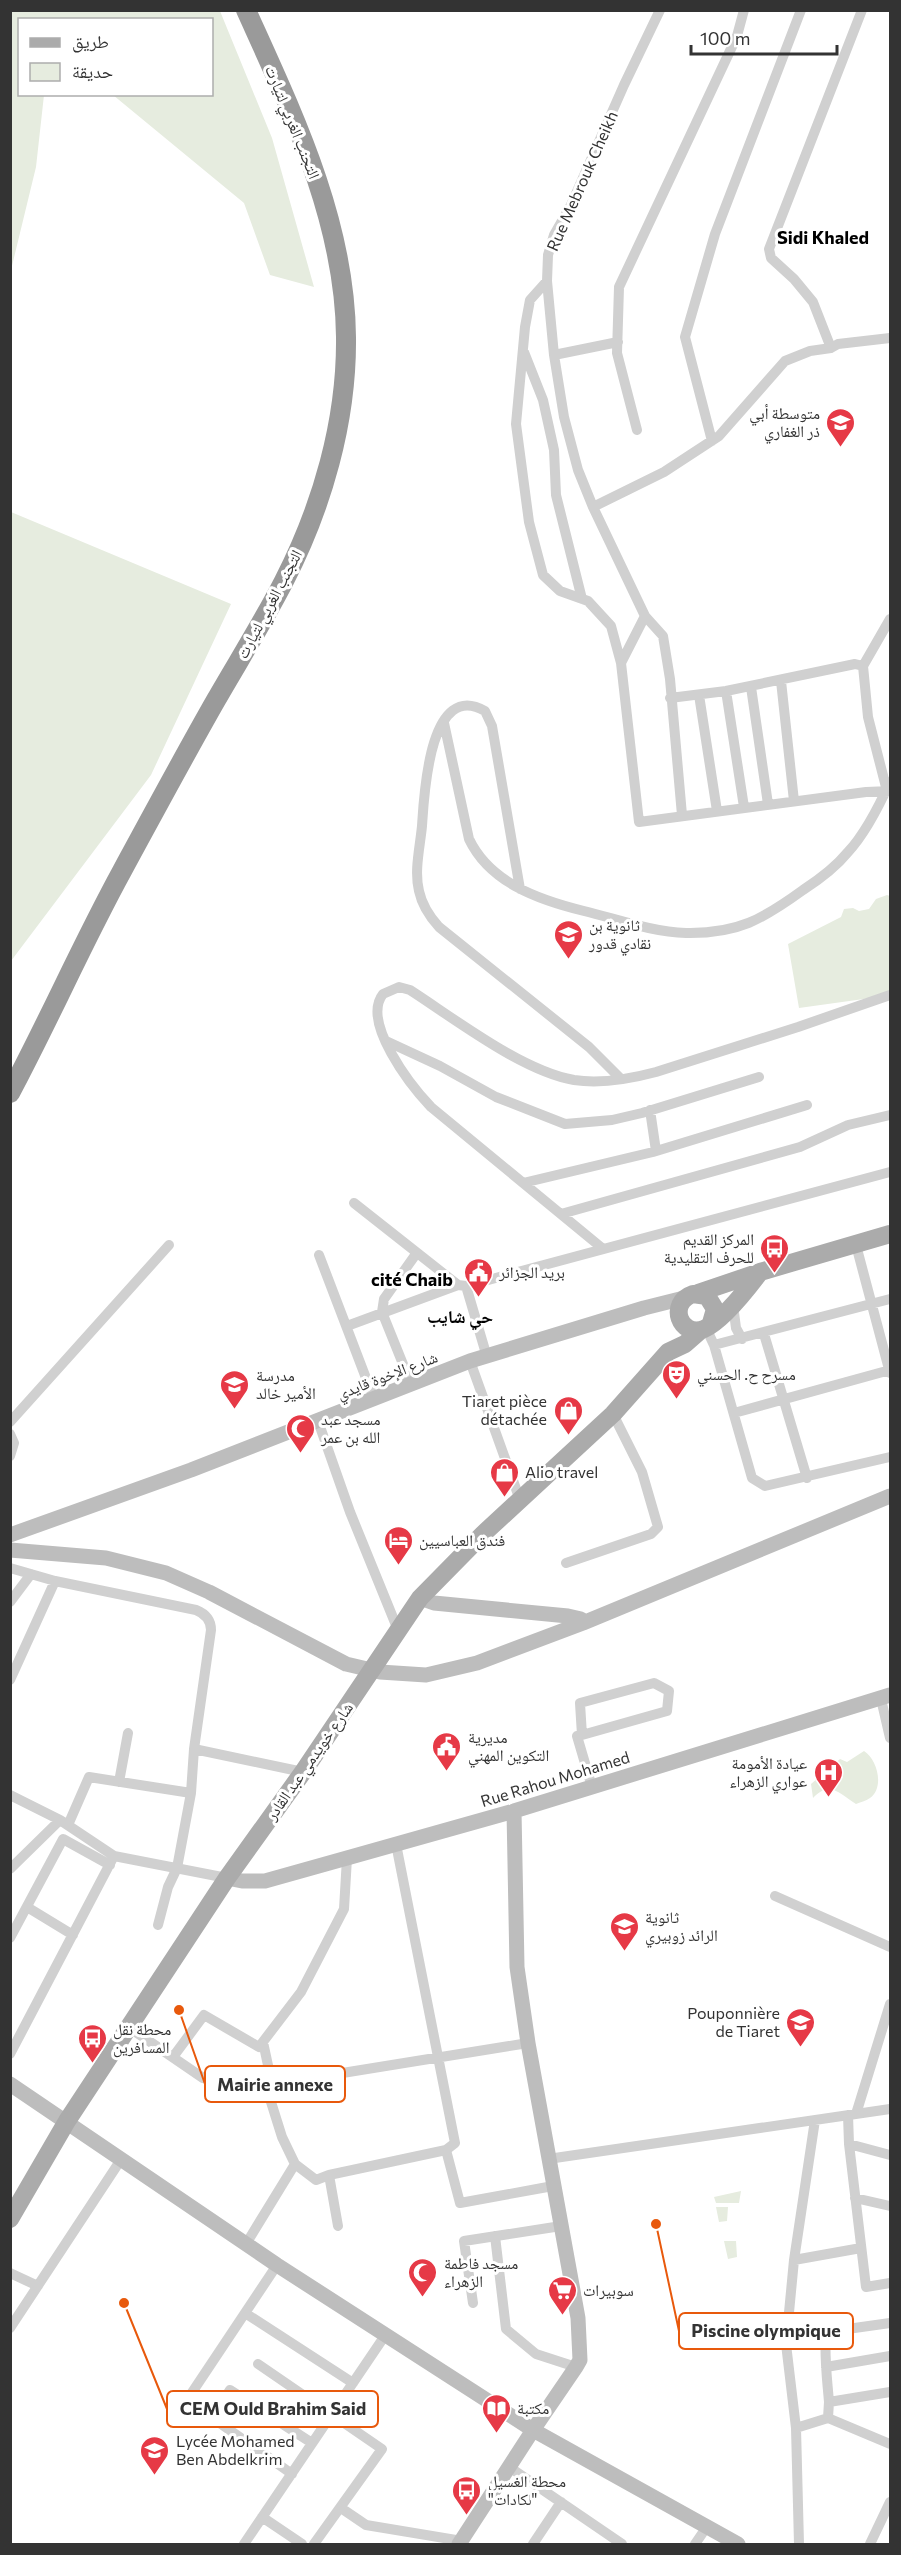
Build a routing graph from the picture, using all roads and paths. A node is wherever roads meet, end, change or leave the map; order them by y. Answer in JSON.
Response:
{"nodes":[{"id":1,"x":246,"y":10,"type":"edge"},
{"id":2,"x":660,"y":10,"type":"edge"},
{"id":3,"x":744,"y":10,"type":"edge"},
{"id":4,"x":801,"y":10,"type":"edge"},
{"id":5,"x":862,"y":10,"type":"edge"},
{"id":6,"x":547,"y":281,"type":"junction"},
{"id":7,"x":891,"y":338,"type":"edge"},
{"id":8,"x":618,"y":342,"type":"junction"},
{"id":9,"x":831,"y":348,"type":"junction"},
{"id":10,"x":523,"y":349,"type":"junction"},
{"id":11,"x":554,"y":355,"type":"junction"},
{"id":12,"x":637,"y":430,"type":"dead end"},
{"id":13,"x":712,"y":441,"type":"junction"},
{"id":14,"x":593,"y":507,"type":"junction"},
{"id":15,"x":582,"y":599,"type":"junction"},
{"id":16,"x":645,"y":616,"type":"junction"},
{"id":17,"x":891,"y":619,"type":"edge"},
{"id":18,"x":621,"y":663,"type":"junction"},
{"id":19,"x":863,"y":666,"type":"junction"},
{"id":20,"x":781,"y":681,"type":"junction"},
{"id":21,"x":751,"y":687,"type":"junction"},
{"id":22,"x":726,"y":691,"type":"junction"},
{"id":23,"x":699,"y":695,"type":"junction"},
{"id":24,"x":670,"y":698,"type":"junction"},
{"id":25,"x":444,"y":723,"type":"junction"},
{"id":26,"x":889,"y":788,"type":"edge"},
{"id":27,"x":794,"y":801,"type":"junction"},
{"id":28,"x":768,"y":804,"type":"junction"},
{"id":29,"x":744,"y":807,"type":"junction"},
{"id":30,"x":717,"y":811,"type":"junction"},
{"id":31,"x":682,"y":815,"type":"junction"},
{"id":32,"x":520,"y":889,"type":"junction"},
{"id":33,"x":891,"y":995,"type":"edge"},
{"id":34,"x":386,"y":1041,"type":"junction"},
{"id":35,"x":759,"y":1077,"type":"dead end"},
{"id":36,"x":621,"y":1079,"type":"junction"},
{"id":37,"x":10,"y":1093,"type":"edge"},
{"id":38,"x":807,"y":1105,"type":"dead end"},
{"id":39,"x":650,"y":1110,"type":"junction"},
{"id":40,"x":891,"y":1115,"type":"edge"},
{"id":41,"x":656,"y":1152,"type":"junction"},
{"id":42,"x":891,"y":1172,"type":"edge"},
{"id":43,"x":523,"y":1183,"type":"junction"},
{"id":44,"x":354,"y":1203,"type":"dead end"},
{"id":45,"x":561,"y":1214,"type":"junction"},
{"id":46,"x":891,"y":1234,"type":"edge"},
{"id":47,"x":169,"y":1245,"type":"dead end"},
{"id":48,"x":856,"y":1245,"type":"junction"},
{"id":49,"x":602,"y":1248,"type":"junction"},
{"id":50,"x":416,"y":1254,"type":"junction"},
{"id":51,"x":319,"y":1255,"type":"dead end"},
{"id":52,"x":760,"y":1272,"type":"junction"},
{"id":53,"x":462,"y":1285,"type":"junction"},
{"id":54,"x":891,"y":1299,"type":"edge"},
{"id":55,"x":873,"y":1304,"type":"junction"},
{"id":56,"x":685,"y":1305,"type":"junction"},
{"id":57,"x":382,"y":1312,"type":"junction"},
{"id":58,"x":714,"y":1317,"type":"junction"},
{"id":59,"x":347,"y":1326,"type":"junction"},
{"id":60,"x":764,"y":1334,"type":"junction"},
{"id":61,"x":742,"y":1339,"type":"junction"},
{"id":62,"x":714,"y":1345,"type":"junction"},
{"id":63,"x":668,"y":1352,"type":"junction"},
{"id":64,"x":488,"y":1357,"type":"junction"},
{"id":65,"x":470,"y":1361,"type":"junction"},
{"id":66,"x":890,"y":1371,"type":"edge"},
{"id":67,"x":411,"y":1384,"type":"junction"},
{"id":68,"x":374,"y":1399,"type":"junction"},
{"id":69,"x":783,"y":1400,"type":"junction"},
{"id":70,"x":734,"y":1413,"type":"junction"},
{"id":71,"x":613,"y":1414,"type":"junction"},
{"id":72,"x":318,"y":1421,"type":"junction"},
{"id":73,"x":10,"y":1422,"type":"edge"},
{"id":74,"x":10,"y":1434,"type":"edge"},
{"id":75,"x":10,"y":1456,"type":"edge"},
{"id":76,"x":891,"y":1457,"type":"edge"},
{"id":77,"x":807,"y":1478,"type":"junction"},
{"id":78,"x":891,"y":1496,"type":"edge"},
{"id":79,"x":520,"y":1500,"type":"junction"},
{"id":80,"x":10,"y":1535,"type":"edge"},
{"id":81,"x":10,"y":1550,"type":"edge"},
{"id":82,"x":566,"y":1563,"type":"dead end"},
{"id":83,"x":10,"y":1568,"type":"edge"},
{"id":84,"x":31,"y":1574,"type":"junction"},
{"id":85,"x":55,"y":1581,"type":"junction"},
{"id":86,"x":420,"y":1598,"type":"junction"},
{"id":87,"x":10,"y":1602,"type":"edge"},
{"id":88,"x":583,"y":1623,"type":"junction"},
{"id":89,"x":398,"y":1630,"type":"junction"},
{"id":90,"x":10,"y":1680,"type":"edge"},
{"id":91,"x":886,"y":1697,"type":"edge"},
{"id":92,"x":128,"y":1732,"type":"dead end"},
{"id":93,"x":582,"y":1735,"type":"junction"},
{"id":94,"x":891,"y":1738,"type":"edge"},
{"id":95,"x":194,"y":1749,"type":"junction"},
{"id":96,"x":303,"y":1772,"type":"junction"},
{"id":97,"x":119,"y":1782,"type":"junction"},
{"id":98,"x":592,"y":1787,"type":"junction"},
{"id":99,"x":191,"y":1793,"type":"junction"},
{"id":100,"x":10,"y":1795,"type":"edge"},
{"id":101,"x":514,"y":1811,"type":"junction"},
{"id":102,"x":64,"y":1822,"type":"junction"},
{"id":103,"x":396,"y":1844,"type":"junction"},
{"id":104,"x":347,"y":1858,"type":"junction"},
{"id":105,"x":112,"y":1861,"type":"junction"},
{"id":106,"x":177,"y":1868,"type":"junction"},
{"id":107,"x":10,"y":1869,"type":"edge"},
{"id":108,"x":228,"y":1878,"type":"junction"},
{"id":109,"x":775,"y":1896,"type":"dead end"},
{"id":110,"x":25,"y":1911,"type":"junction"},
{"id":111,"x":10,"y":1922,"type":"edge"},
{"id":112,"x":158,"y":1925,"type":"dead end"},
{"id":113,"x":73,"y":1935,"type":"junction"},
{"id":114,"x":10,"y":1938,"type":"edge"},
{"id":115,"x":891,"y":1947,"type":"edge"},
{"id":116,"x":891,"y":2004,"type":"edge"},
{"id":117,"x":130,"y":2028,"type":"junction"},
{"id":118,"x":263,"y":2042,"type":"junction"},
{"id":119,"x":528,"y":2043,"type":"junction"},
{"id":120,"x":10,"y":2054,"type":"edge"},
{"id":121,"x":172,"y":2057,"type":"junction"},
{"id":122,"x":439,"y":2058,"type":"junction"},
{"id":123,"x":10,"y":2084,"type":"edge"},
{"id":124,"x":269,"y":2085,"type":"junction"},
{"id":125,"x":891,"y":2109,"type":"edge"},
{"id":126,"x":852,"y":2114,"type":"junction"},
{"id":127,"x":815,"y":2120,"type":"junction"},
{"id":128,"x":68,"y":2121,"type":"junction"},
{"id":129,"x":849,"y":2144,"type":"junction"},
{"id":130,"x":447,"y":2150,"type":"junction"},
{"id":131,"x":891,"y":2155,"type":"edge"},
{"id":132,"x":122,"y":2158,"type":"junction"},
{"id":133,"x":548,"y":2158,"type":"junction"},
{"id":134,"x":295,"y":2164,"type":"junction"},
{"id":135,"x":329,"y":2175,"type":"junction"},
{"id":136,"x":553,"y":2186,"type":"junction"},
{"id":137,"x":855,"y":2198,"type":"junction"},
{"id":138,"x":891,"y":2206,"type":"edge"},
{"id":139,"x":10,"y":2219,"type":"edge"},
{"id":140,"x":339,"y":2226,"type":"dead end"},
{"id":141,"x":561,"y":2226,"type":"junction"},
{"id":142,"x":495,"y":2236,"type":"junction"},
{"id":143,"x":246,"y":2244,"type":"junction"},
{"id":144,"x":861,"y":2248,"type":"junction"},
{"id":145,"x":794,"y":2260,"type":"junction"},
{"id":146,"x":277,"y":2265,"type":"junction"},
{"id":147,"x":10,"y":2273,"type":"edge"},
{"id":148,"x":891,"y":2283,"type":"edge"},
{"id":149,"x":38,"y":2286,"type":"junction"},
{"id":150,"x":473,"y":2303,"type":"dead end"},
{"id":151,"x":244,"y":2313,"type":"junction"},
{"id":152,"x":891,"y":2323,"type":"edge"},
{"id":153,"x":10,"y":2328,"type":"edge"},
{"id":154,"x":386,"y":2334,"type":"junction"},
{"id":155,"x":891,"y":2356,"type":"edge"},
{"id":156,"x":258,"y":2364,"type":"dead end"},
{"id":157,"x":576,"y":2367,"type":"junction"},
{"id":158,"x":826,"y":2367,"type":"junction"},
{"id":159,"x":353,"y":2383,"type":"junction"},
{"id":160,"x":891,"y":2392,"type":"edge"},
{"id":161,"x":829,"y":2402,"type":"junction"},
{"id":162,"x":332,"y":2414,"type":"junction"},
{"id":163,"x":212,"y":2418,"type":"junction"},
{"id":164,"x":828,"y":2418,"type":"junction"},
{"id":165,"x":796,"y":2428,"type":"junction"},
{"id":166,"x":532,"y":2430,"type":"junction"},
{"id":167,"x":312,"y":2443,"type":"junction"},
{"id":168,"x":891,"y":2444,"type":"edge"},
{"id":169,"x":509,"y":2467,"type":"junction"},
{"id":170,"x":292,"y":2474,"type":"junction"},
{"id":171,"x":561,"y":2502,"type":"junction"},
{"id":172,"x":891,"y":2502,"type":"edge"},
{"id":173,"x":341,"y":2508,"type":"junction"},
{"id":174,"x":262,"y":2517,"type":"junction"},
{"id":175,"x":706,"y":2528,"type":"junction"},
{"id":176,"x":460,"y":2543,"type":"edge"},
{"id":177,"x":616,"y":2543,"type":"edge"},
{"id":178,"x":244,"y":2544,"type":"edge"},
{"id":179,"x":302,"y":2544,"type":"edge"},
{"id":180,"x":314,"y":2544,"type":"edge"},
{"id":181,"x":532,"y":2544,"type":"edge"},
{"id":182,"x":695,"y":2544,"type":"edge"},
{"id":183,"x":738,"y":2544,"type":"edge"},
{"id":184,"x":799,"y":2544,"type":"edge"},
{"id":185,"x":870,"y":2544,"type":"edge"}],
"edges":[{"from":1,"to":37,"type":"highway","name":"التجنب الغربي لتيارت"},
{"from":2,"to":6,"type":"street","name":"Rue Mebrouk Cheikh"},
{"from":3,"to":8,"type":"street"},
{"from":4,"to":13,"type":"street"},
{"from":5,"to":9,"type":"street"},
{"from":6,"to":10,"type":"street"},
{"from":6,"to":11,"type":"street","name":"Rue Mebrouk Cheikh"},
{"from":7,"to":9,"type":"street"},
{"from":8,"to":11,"type":"street"},
{"from":8,"to":12,"type":"street"},
{"from":9,"to":13,"type":"street"},
{"from":10,"to":15,"type":"street"},
{"from":10,"to":15,"type":"street"},
{"from":11,"to":14,"type":"street","name":"Rue Mebrouk Cheikh"},
{"from":13,"to":14,"type":"street"},
{"from":14,"to":16,"type":"street","name":"Rue Mebrouk Cheikh"},
{"from":15,"to":18,"type":"street"},
{"from":16,"to":18,"type":"street"},
{"from":16,"to":24,"type":"street","name":"Rue Mebrouk Cheikh"},
{"from":17,"to":19,"type":"street"},
{"from":18,"to":31,"type":"street"},
{"from":19,"to":20,"type":"street"},
{"from":19,"to":26,"type":"street"},
{"from":20,"to":21,"type":"street"},
{"from":20,"to":27,"type":"street"},
{"from":21,"to":22,"type":"street"},
{"from":21,"to":28,"type":"street"},
{"from":22,"to":23,"type":"street"},
{"from":22,"to":29,"type":"street"},
{"from":23,"to":24,"type":"street"},
{"from":23,"to":30,"type":"street"},
{"from":24,"to":31,"type":"street","name":"Rue Mebrouk Cheikh"},
{"from":25,"to":32,"type":"street"},
{"from":25,"to":32,"type":"street"},
{"from":25,"to":36,"type":"street"},
{"from":26,"to":27,"type":"street"},
{"from":26,"to":32,"type":"street"},
{"from":27,"to":28,"type":"street"},
{"from":28,"to":29,"type":"street"},
{"from":29,"to":30,"type":"street"},
{"from":30,"to":31,"type":"street"},
{"from":33,"to":36,"type":"street"},
{"from":34,"to":36,"type":"street"},
{"from":34,"to":39,"type":"street"},
{"from":34,"to":43,"type":"street"},
{"from":35,"to":39,"type":"street"},
{"from":38,"to":41,"type":"street"},
{"from":39,"to":41,"type":"street"},
{"from":40,"to":45,"type":"street"},
{"from":41,"to":43,"type":"street"},
{"from":42,"to":49,"type":"street"},
{"from":43,"to":45,"type":"street"},
{"from":44,"to":50,"type":"street"},
{"from":45,"to":49,"type":"street"},
{"from":46,"to":48,"type":"main road"},
{"from":47,"to":73,"type":"street"},
{"from":48,"to":52,"type":"main road"},
{"from":48,"to":55,"type":"street"},
{"from":49,"to":53,"type":"street"},
{"from":50,"to":53,"type":"street"},
{"from":50,"to":57,"type":"street"},
{"from":51,"to":59,"type":"street"},
{"from":52,"to":56,"type":"main road"},
{"from":52,"to":58,"type":"main road","name":"شارع خويدمي عبد القادر"},
{"from":53,"to":57,"type":"street"},
{"from":53,"to":64,"type":"street"},
{"from":54,"to":55,"type":"street"},
{"from":55,"to":60,"type":"street"},
{"from":55,"to":66,"type":"street"},
{"from":56,"to":58,"type":"main road"},
{"from":56,"to":58,"type":"main road"},
{"from":56,"to":63,"type":"main road","name":"شارع خويدمي عبد القادر"},
{"from":56,"to":64,"type":"street","name":"شارع الإخوة قايدي"},
{"from":57,"to":59,"type":"street"},
{"from":57,"to":67,"type":"street"},
{"from":58,"to":61,"type":"street"},
{"from":58,"to":62,"type":"street"},
{"from":58,"to":63,"type":"main road","name":"شارع خويدمي عبد القادر"},
{"from":59,"to":68,"type":"street"},
{"from":60,"to":61,"type":"street"},
{"from":60,"to":69,"type":"street"},
{"from":61,"to":62,"type":"street"},
{"from":62,"to":70,"type":"street"},
{"from":63,"to":71,"type":"main road","name":"شارع خويدمي عبد القادر"},
{"from":64,"to":65,"type":"street","name":"شارع الإخوة قايدي"},
{"from":65,"to":67,"type":"street","name":"شارع الإخوة قايدي"},
{"from":65,"to":79,"type":"street"},
{"from":66,"to":69,"type":"street"},
{"from":67,"to":68,"type":"street","name":"شارع الإخوة قايدي"},
{"from":68,"to":72,"type":"street","name":"شارع الإخوة قايدي"},
{"from":69,"to":70,"type":"street"},
{"from":69,"to":77,"type":"street"},
{"from":70,"to":77,"type":"street"},
{"from":71,"to":79,"type":"main road","name":"شارع خويدمي عبد القادر"},
{"from":71,"to":82,"type":"street"},
{"from":72,"to":80,"type":"street","name":"شارع الإخوة قايدي"},
{"from":72,"to":89,"type":"street"},
{"from":74,"to":75,"type":"street"},
{"from":76,"to":77,"type":"street"},
{"from":78,"to":88,"type":"street"},
{"from":79,"to":86,"type":"main road","name":"شارع خويدمي عبد القادر"},
{"from":81,"to":88,"type":"street"},
{"from":83,"to":84,"type":"street"},
{"from":84,"to":85,"type":"street"},
{"from":84,"to":87,"type":"street"},
{"from":85,"to":90,"type":"street"},
{"from":85,"to":95,"type":"street"},
{"from":86,"to":88,"type":"street"},
{"from":86,"to":89,"type":"main road","name":"شارع خويدمي عبد القادر"},
{"from":89,"to":96,"type":"main road","name":"شارع خويدمي عبد القادر"},
{"from":91,"to":94,"type":"street"},
{"from":91,"to":98,"type":"street","name":"Rue Rahou Mohamed"},
{"from":92,"to":97,"type":"street"},
{"from":93,"to":93,"type":"street"},
{"from":93,"to":98,"type":"street"},
{"from":95,"to":96,"type":"street"},
{"from":95,"to":99,"type":"street"},
{"from":96,"to":108,"type":"main road","name":"شارع خويدمي عبد القادر"},
{"from":97,"to":99,"type":"street"},
{"from":97,"to":102,"type":"street"},
{"from":98,"to":101,"type":"street","name":"Rue Rahou Mohamed"},
{"from":99,"to":106,"type":"street"},
{"from":100,"to":102,"type":"street"},
{"from":101,"to":103,"type":"street","name":"Rue Rahou Mohamed"},
{"from":101,"to":119,"type":"street"},
{"from":102,"to":105,"type":"street"},
{"from":102,"to":107,"type":"street"},
{"from":103,"to":104,"type":"street","name":"Rue Rahou Mohamed"},
{"from":103,"to":122,"type":"street"},
{"from":104,"to":108,"type":"street","name":"Rue Rahou Mohamed"},
{"from":104,"to":118,"type":"street"},
{"from":105,"to":106,"type":"street"},
{"from":105,"to":110,"type":"street"},
{"from":105,"to":113,"type":"street"},
{"from":106,"to":108,"type":"street"},
{"from":106,"to":112,"type":"street"},
{"from":108,"to":117,"type":"main road","name":"شارع خويدمي عبد القادر"},
{"from":109,"to":115,"type":"street"},
{"from":110,"to":111,"type":"street"},
{"from":110,"to":113,"type":"street"},
{"from":110,"to":114,"type":"street"},
{"from":113,"to":120,"type":"street"},
{"from":116,"to":126,"type":"street"},
{"from":117,"to":121,"type":"street"},
{"from":117,"to":128,"type":"main road","name":"شارع خويدمي عبد القادر"},
{"from":118,"to":121,"type":"street"},
{"from":118,"to":124,"type":"street"},
{"from":119,"to":122,"type":"street"},
{"from":119,"to":133,"type":"street"},
{"from":121,"to":124,"type":"street"},
{"from":122,"to":124,"type":"street"},
{"from":122,"to":130,"type":"street"},
{"from":123,"to":128,"type":"street"},
{"from":124,"to":134,"type":"street"},
{"from":125,"to":126,"type":"street"},
{"from":126,"to":127,"type":"street"},
{"from":126,"to":129,"type":"street"},
{"from":127,"to":133,"type":"street"},
{"from":127,"to":145,"type":"street"},
{"from":128,"to":132,"type":"street"},
{"from":128,"to":139,"type":"main road","name":"شارع خويدمي عبد القادر"},
{"from":129,"to":131,"type":"street"},
{"from":129,"to":137,"type":"street"},
{"from":130,"to":135,"type":"street"},
{"from":130,"to":136,"type":"street"},
{"from":132,"to":143,"type":"street"},
{"from":132,"to":149,"type":"street"},
{"from":133,"to":136,"type":"street"},
{"from":134,"to":135,"type":"street"},
{"from":134,"to":143,"type":"street"},
{"from":135,"to":140,"type":"street"},
{"from":136,"to":141,"type":"street"},
{"from":137,"to":138,"type":"street"},
{"from":137,"to":144,"type":"street"},
{"from":141,"to":142,"type":"street"},
{"from":141,"to":157,"type":"street"},
{"from":142,"to":150,"type":"street"},
{"from":142,"to":157,"type":"street"},
{"from":143,"to":146,"type":"street"},
{"from":144,"to":145,"type":"street"},
{"from":144,"to":148,"type":"street"},
{"from":145,"to":165,"type":"street"},
{"from":146,"to":151,"type":"street"},
{"from":146,"to":154,"type":"street"},
{"from":147,"to":149,"type":"street"},
{"from":149,"to":153,"type":"street"},
{"from":151,"to":159,"type":"street"},
{"from":151,"to":163,"type":"street"},
{"from":152,"to":158,"type":"street"},
{"from":154,"to":159,"type":"street"},
{"from":154,"to":166,"type":"street"},
{"from":155,"to":158,"type":"street"},
{"from":156,"to":162,"type":"street"},
{"from":157,"to":166,"type":"street"},
{"from":158,"to":161,"type":"street"},
{"from":159,"to":162,"type":"street"},
{"from":160,"to":161,"type":"street"},
{"from":161,"to":164,"type":"street"},
{"from":162,"to":167,"type":"street"},
{"from":162,"to":173,"type":"street"},
{"from":163,"to":167,"type":"street"},
{"from":163,"to":170,"type":"street"},
{"from":164,"to":165,"type":"street"},
{"from":164,"to":168,"type":"street"},
{"from":165,"to":184,"type":"street"},
{"from":166,"to":169,"type":"street"},
{"from":166,"to":175,"type":"street"},
{"from":167,"to":170,"type":"street"},
{"from":169,"to":171,"type":"street"},
{"from":169,"to":176,"type":"street"},
{"from":170,"to":174,"type":"street"},
{"from":171,"to":177,"type":"street"},
{"from":171,"to":181,"type":"street"},
{"from":172,"to":185,"type":"street"},
{"from":173,"to":176,"type":"street"},
{"from":173,"to":180,"type":"street"},
{"from":174,"to":178,"type":"street"},
{"from":174,"to":179,"type":"street"},
{"from":175,"to":182,"type":"street"},
{"from":175,"to":183,"type":"street"}]}
